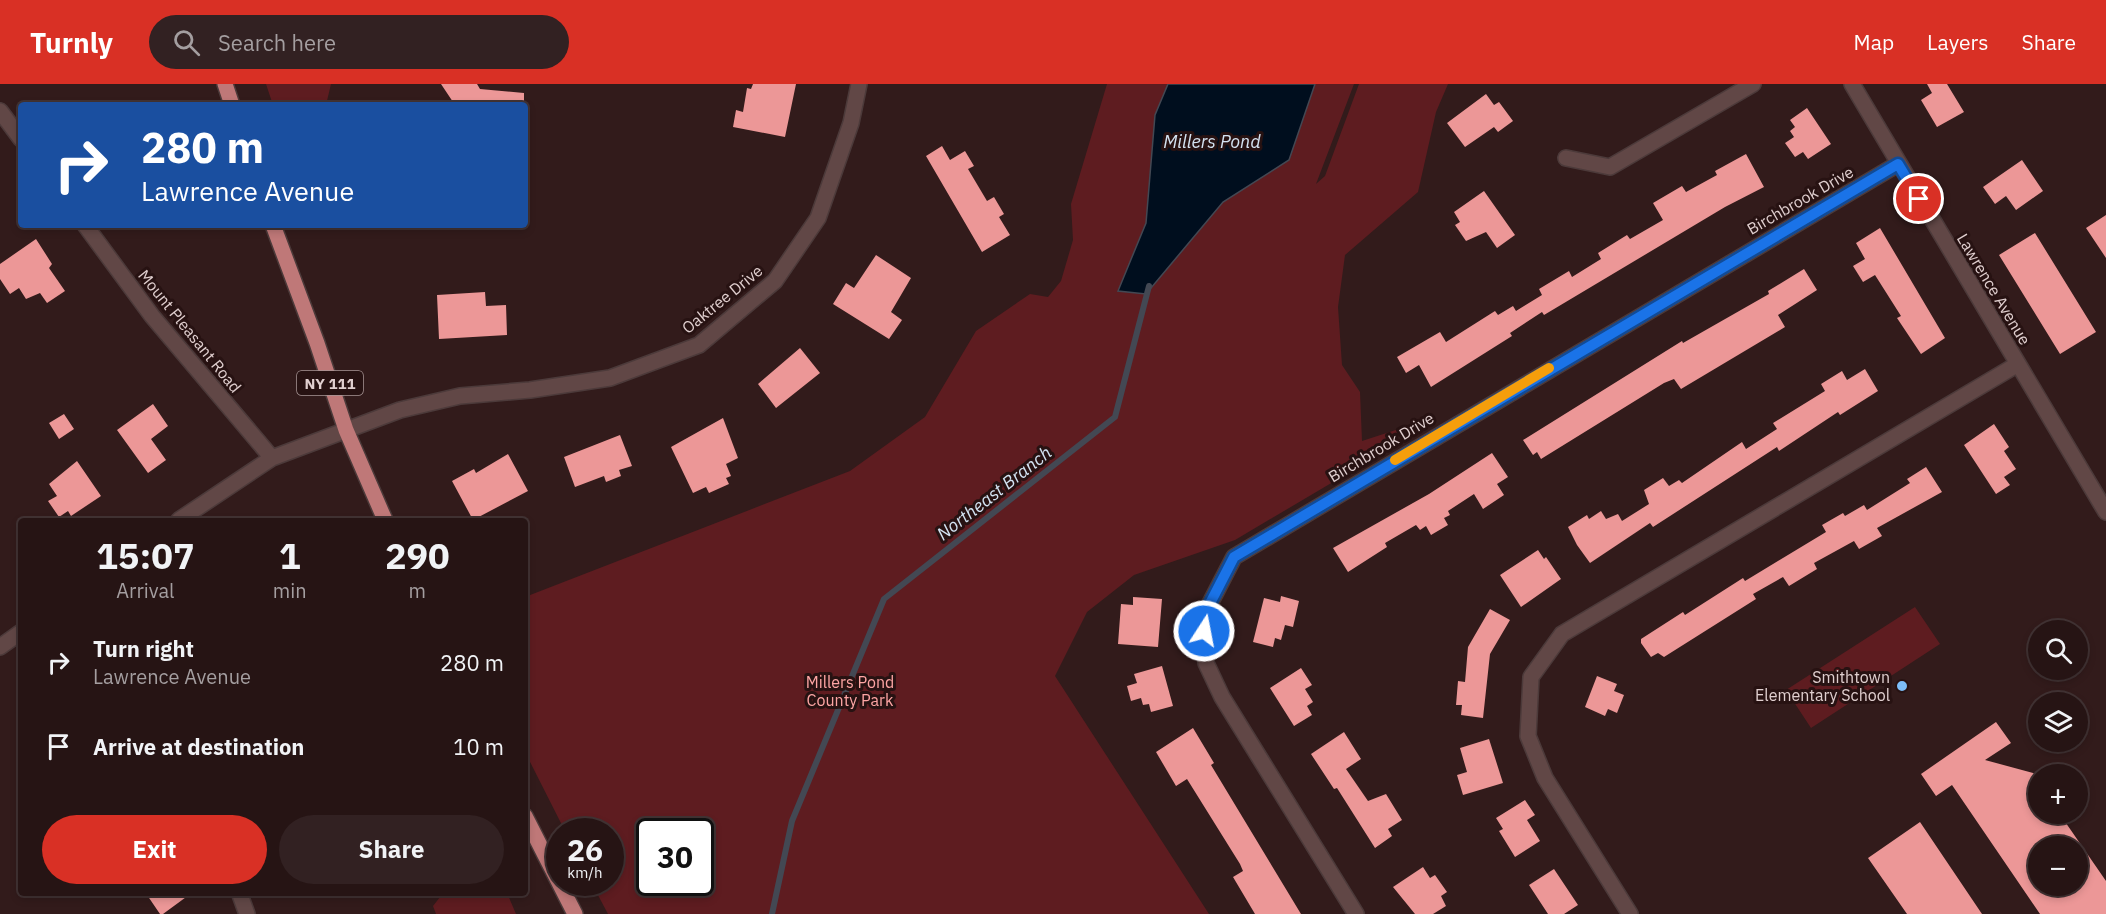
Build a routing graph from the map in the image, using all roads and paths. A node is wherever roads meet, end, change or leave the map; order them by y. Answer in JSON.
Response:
{"nodes":[{"id":1,"x":225,"y":84,"type":"edge"},
{"id":2,"x":859,"y":84,"type":"edge"},
{"id":3,"x":1753,"y":84,"type":"edge"},
{"id":4,"x":1852,"y":84,"type":"edge"},
{"id":5,"x":231,"y":102,"type":"edge"},
{"id":6,"x":0,"y":111,"type":"edge"},
{"id":7,"x":18,"y":135,"type":"edge"},
{"id":8,"x":1566,"y":158,"type":"dead end"},
{"id":9,"x":1898,"y":164,"type":"junction"},
{"id":10,"x":87,"y":228,"type":"edge"},
{"id":11,"x":274,"y":228,"type":"edge"},
{"id":12,"x":2018,"y":364,"type":"junction"},
{"id":13,"x":346,"y":430,"type":"junction"},
{"id":14,"x":272,"y":458,"type":"junction"},
{"id":15,"x":2106,"y":512,"type":"edge"},
{"id":16,"x":182,"y":518,"type":"edge"},
{"id":17,"x":384,"y":518,"type":"edge"},
{"id":18,"x":18,"y":634,"type":"edge"},
{"id":19,"x":0,"y":647,"type":"edge"},
{"id":20,"x":528,"y":822,"type":"edge"},
{"id":21,"x":240,"y":896,"type":"edge"},
{"id":22,"x":246,"y":914,"type":"edge"},
{"id":23,"x":575,"y":914,"type":"edge"},
{"id":24,"x":1356,"y":914,"type":"edge"},
{"id":25,"x":1630,"y":914,"type":"edge"}],
"edges":[{"from":1,"to":5,"type":"main road"},
{"from":2,"to":13,"type":"street","name":"Oaktree Drive"},
{"from":3,"to":8,"type":"street"},
{"from":4,"to":9,"type":"street","name":"Lawrence Avenue"},
{"from":6,"to":7,"type":"street"},
{"from":9,"to":12,"type":"street","name":"Lawrence Avenue"},
{"from":9,"to":24,"type":"street","name":"Birchbrook Drive"},
{"from":10,"to":14,"type":"street","name":"Mount Pleasant Road"},
{"from":11,"to":13,"type":"main road","number":"NY 111"},
{"from":12,"to":15,"type":"street","name":"Lawrence Avenue"},
{"from":12,"to":25,"type":"street"},
{"from":13,"to":14,"type":"street","name":"Oaktree Drive"},
{"from":13,"to":17,"type":"main road","number":"NY 111"},
{"from":14,"to":16,"type":"street","name":"Oaktree Drive"},
{"from":18,"to":19,"type":"street"},
{"from":20,"to":23,"type":"main road"},
{"from":21,"to":22,"type":"street"}]}
